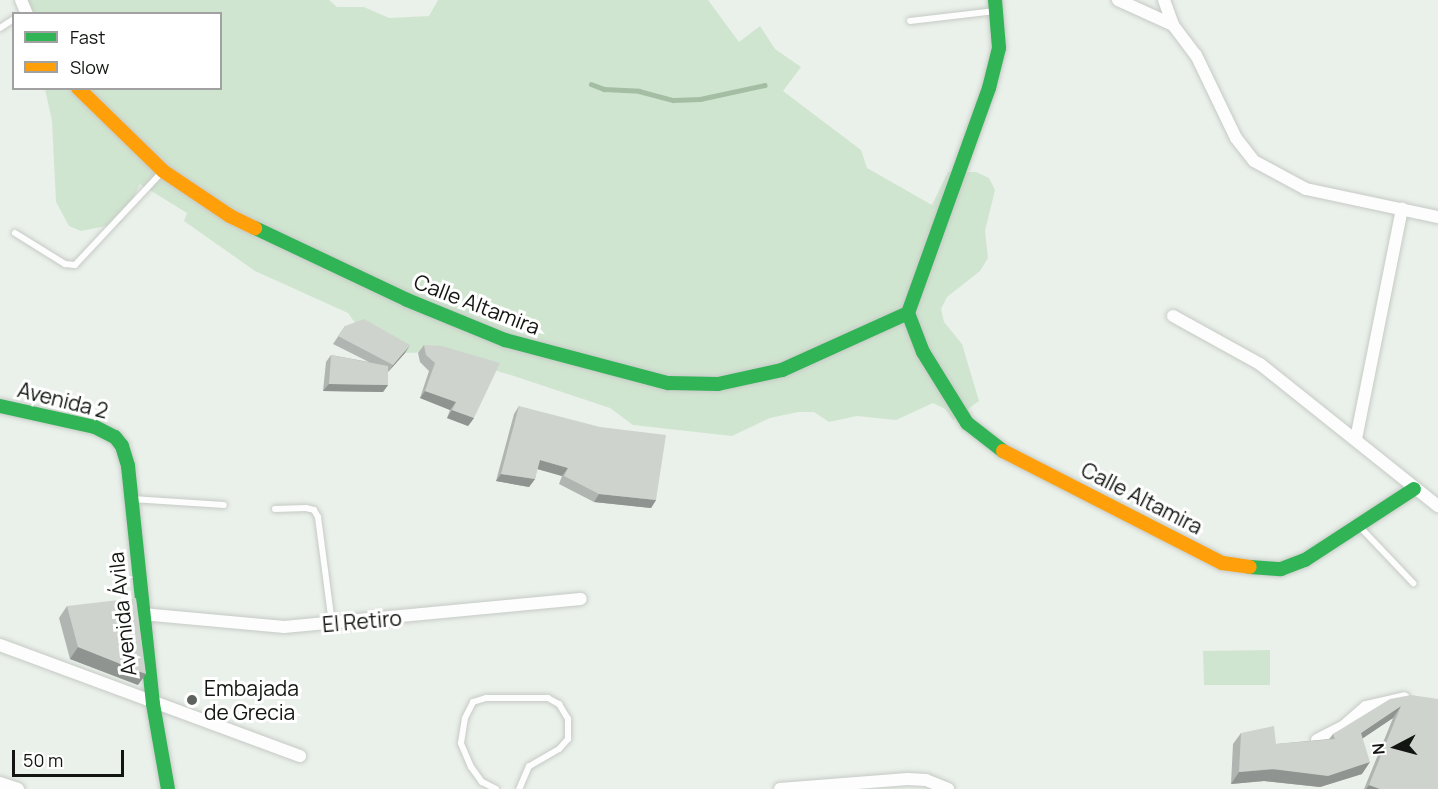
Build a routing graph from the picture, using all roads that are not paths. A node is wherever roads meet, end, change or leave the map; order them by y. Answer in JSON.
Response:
{"nodes":[{"id":1,"x":1118,"y":0,"type":"edge"},
{"id":2,"x":1164,"y":0,"type":"edge"},
{"id":3,"x":997,"y":5,"type":"edge"},
{"id":4,"x":910,"y":21,"type":"dead end"},
{"id":5,"x":1173,"y":25,"type":"junction"},
{"id":6,"x":80,"y":90,"type":"edge"},
{"id":7,"x":163,"y":171,"type":"junction"},
{"id":8,"x":1402,"y":209,"type":"junction"},
{"id":9,"x":1438,"y":217,"type":"edge"},
{"id":10,"x":15,"y":233,"type":"dead end"},
{"id":11,"x":908,"y":313,"type":"junction"},
{"id":12,"x":1173,"y":316,"type":"dead end"},
{"id":13,"x":0,"y":406,"type":"edge"},
{"id":14,"x":115,"y":436,"type":"joint"},
{"id":15,"x":1356,"y":439,"type":"junction"},
{"id":16,"x":1414,"y":489,"type":"junction"},
{"id":17,"x":131,"y":498,"type":"junction"},
{"id":18,"x":224,"y":505,"type":"dead end"},
{"id":19,"x":1438,"y":506,"type":"edge"},
{"id":20,"x":275,"y":509,"type":"dead end"},
{"id":21,"x":1359,"y":526,"type":"junction"},
{"id":22,"x":1413,"y":583,"type":"dead end"},
{"id":23,"x":581,"y":598,"type":"dead end"},
{"id":24,"x":142,"y":614,"type":"junction"},
{"id":25,"x":332,"y":625,"type":"junction"},
{"id":26,"x":0,"y":645,"type":"edge"},
{"id":27,"x":1415,"y":699,"type":"edge"},
{"id":28,"x":153,"y":704,"type":"junction"},
{"id":29,"x":1317,"y":740,"type":"edge"},
{"id":30,"x":300,"y":756,"type":"dead end"},
{"id":31,"x":0,"y":783,"type":"edge"},
{"id":32,"x":18,"y":789,"type":"edge"},
{"id":33,"x":168,"y":789,"type":"edge"},
{"id":34,"x":496,"y":789,"type":"edge"},
{"id":35,"x":519,"y":789,"type":"edge"},
{"id":36,"x":780,"y":789,"type":"edge"},
{"id":37,"x":948,"y":789,"type":"edge"}],
"edges":[{"from":1,"to":5,"type":"street"},
{"from":2,"to":5,"type":"street"},
{"from":3,"to":4,"type":"lane"},
{"from":3,"to":11,"type":"street"},
{"from":5,"to":8,"type":"street"},
{"from":6,"to":7,"type":"street","name":"Calle Altamira"},
{"from":7,"to":10,"type":"lane"},
{"from":7,"to":11,"type":"street","name":"Calle Altamira"},
{"from":8,"to":9,"type":"street"},
{"from":8,"to":15,"type":"street"},
{"from":11,"to":21,"type":"street","name":"Calle Altamira"},
{"from":12,"to":15,"type":"street"},
{"from":13,"to":14,"type":"street","name":"Avenida 2"},
{"from":14,"to":17,"type":"street","name":"Avenida Ávila"},
{"from":15,"to":16,"type":"street"},
{"from":16,"to":19,"type":"street"},
{"from":16,"to":21,"type":"street","name":"Calle Altamira"},
{"from":17,"to":18,"type":"lane"},
{"from":17,"to":24,"type":"street","name":"Avenida Ávila"},
{"from":20,"to":25,"type":"lane"},
{"from":21,"to":22,"type":"lane"},
{"from":23,"to":25,"type":"street","name":"El Retiro"},
{"from":24,"to":25,"type":"street","name":"El Retiro"},
{"from":24,"to":28,"type":"street","name":"Avenida Ávila"},
{"from":26,"to":28,"type":"street"},
{"from":27,"to":29,"type":"street"},
{"from":28,"to":30,"type":"street"},
{"from":28,"to":33,"type":"street","name":"Avenida Ávila"},
{"from":31,"to":32,"type":"street"},
{"from":34,"to":35,"type":"lane"},
{"from":36,"to":37,"type":"street"}]}
